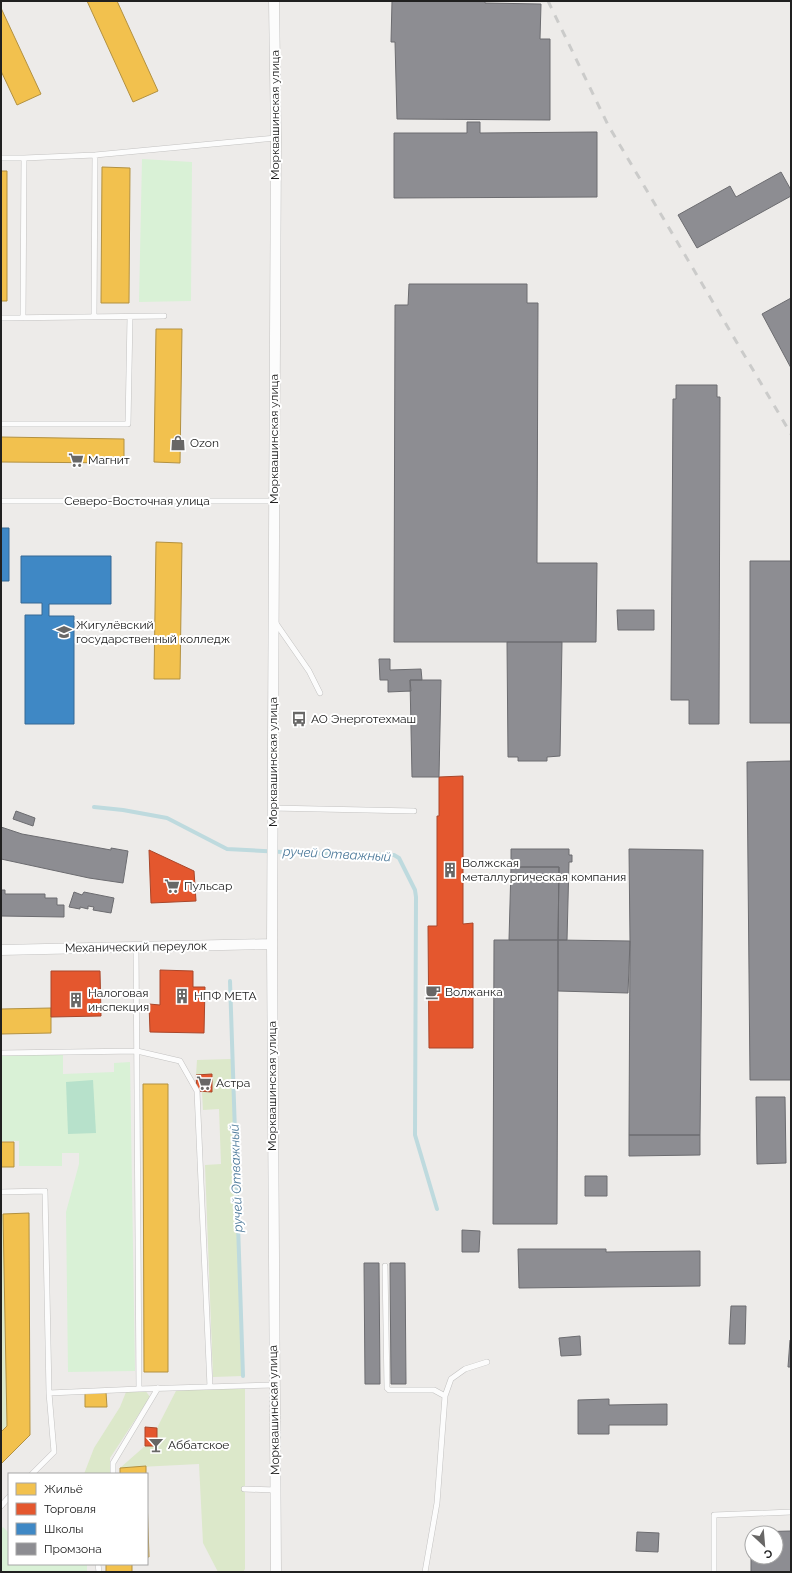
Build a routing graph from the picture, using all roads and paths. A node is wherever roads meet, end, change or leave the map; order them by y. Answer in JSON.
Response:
{"nodes":[{"id":1,"x":274,"y":1,"type":"edge"},
{"id":2,"x":276,"y":138,"type":"junction"},
{"id":3,"x":95,"y":155,"type":"junction"},
{"id":4,"x":1,"y":158,"type":"edge"},
{"id":5,"x":24,"y":158,"type":"junction"},
{"id":6,"x":164,"y":316,"type":"dead end"},
{"id":7,"x":94,"y":317,"type":"junction"},
{"id":8,"x":130,"y":317,"type":"junction"},
{"id":9,"x":1,"y":318,"type":"edge"},
{"id":10,"x":23,"y":318,"type":"junction"},
{"id":11,"x":1,"y":424,"type":"edge"},
{"id":12,"x":1,"y":501,"type":"edge"},
{"id":13,"x":274,"y":501,"type":"junction"},
{"id":14,"x":273,"y":620,"type":"junction"},
{"id":15,"x":320,"y":693,"type":"dead end"},
{"id":16,"x":272,"y":808,"type":"junction"},
{"id":17,"x":414,"y":811,"type":"dead end"},
{"id":18,"x":272,"y":944,"type":"junction"},
{"id":19,"x":136,"y":946,"type":"junction"},
{"id":20,"x":1,"y":950,"type":"edge"},
{"id":21,"x":137,"y":1051,"type":"junction"},
{"id":22,"x":1,"y":1053,"type":"edge"},
{"id":23,"x":1,"y":1192,"type":"edge"},
{"id":24,"x":385,"y":1266,"type":"dead end"},
{"id":25,"x":487,"y":1362,"type":"dead end"},
{"id":26,"x":274,"y":1385,"type":"junction"},
{"id":27,"x":210,"y":1386,"type":"junction"},
{"id":28,"x":158,"y":1388,"type":"junction"},
{"id":29,"x":139,"y":1389,"type":"junction"},
{"id":30,"x":49,"y":1392,"type":"junction"},
{"id":31,"x":445,"y":1396,"type":"junction"},
{"id":32,"x":33,"y":1473,"type":"edge"},
{"id":33,"x":113,"y":1473,"type":"edge"},
{"id":34,"x":244,"y":1490,"type":"dead end"},
{"id":35,"x":275,"y":1490,"type":"junction"},
{"id":36,"x":791,"y":1512,"type":"edge"},
{"id":37,"x":276,"y":1572,"type":"edge"},
{"id":38,"x":425,"y":1572,"type":"edge"},
{"id":39,"x":714,"y":1572,"type":"edge"}],
"edges":[{"from":1,"to":2,"type":"street","name":"Морквашинская улица"},
{"from":2,"to":3,"type":"lane"},
{"from":2,"to":13,"type":"street","name":"Морквашинская улица"},
{"from":3,"to":5,"type":"lane"},
{"from":3,"to":7,"type":"lane"},
{"from":4,"to":5,"type":"lane"},
{"from":5,"to":10,"type":"lane"},
{"from":6,"to":8,"type":"lane"},
{"from":7,"to":8,"type":"lane"},
{"from":7,"to":10,"type":"lane"},
{"from":8,"to":11,"type":"lane"},
{"from":9,"to":10,"type":"lane"},
{"from":12,"to":13,"type":"lane","name":"Северо-Восточная улица"},
{"from":13,"to":14,"type":"street","name":"Морквашинская улица"},
{"from":14,"to":15,"type":"lane"},
{"from":14,"to":16,"type":"street","name":"Морквашинская улица"},
{"from":16,"to":17,"type":"lane"},
{"from":16,"to":18,"type":"street","name":"Морквашинская улица"},
{"from":18,"to":19,"type":"street","name":"Механический переулок"},
{"from":18,"to":26,"type":"street","name":"Морквашинская улица"},
{"from":19,"to":20,"type":"street","name":"Механический переулок"},
{"from":19,"to":21,"type":"lane"},
{"from":21,"to":22,"type":"lane"},
{"from":21,"to":27,"type":"lane"},
{"from":21,"to":29,"type":"lane"},
{"from":23,"to":30,"type":"lane"},
{"from":24,"to":31,"type":"lane"},
{"from":25,"to":31,"type":"lane"},
{"from":26,"to":27,"type":"lane"},
{"from":26,"to":35,"type":"street","name":"Морквашинская улица"},
{"from":27,"to":28,"type":"lane"},
{"from":28,"to":29,"type":"lane"},
{"from":28,"to":33,"type":"lane"},
{"from":29,"to":30,"type":"lane"},
{"from":30,"to":32,"type":"lane"},
{"from":31,"to":38,"type":"lane"},
{"from":34,"to":35,"type":"lane"},
{"from":35,"to":37,"type":"street","name":"Морквашинская улица"},
{"from":36,"to":39,"type":"lane"}]}
